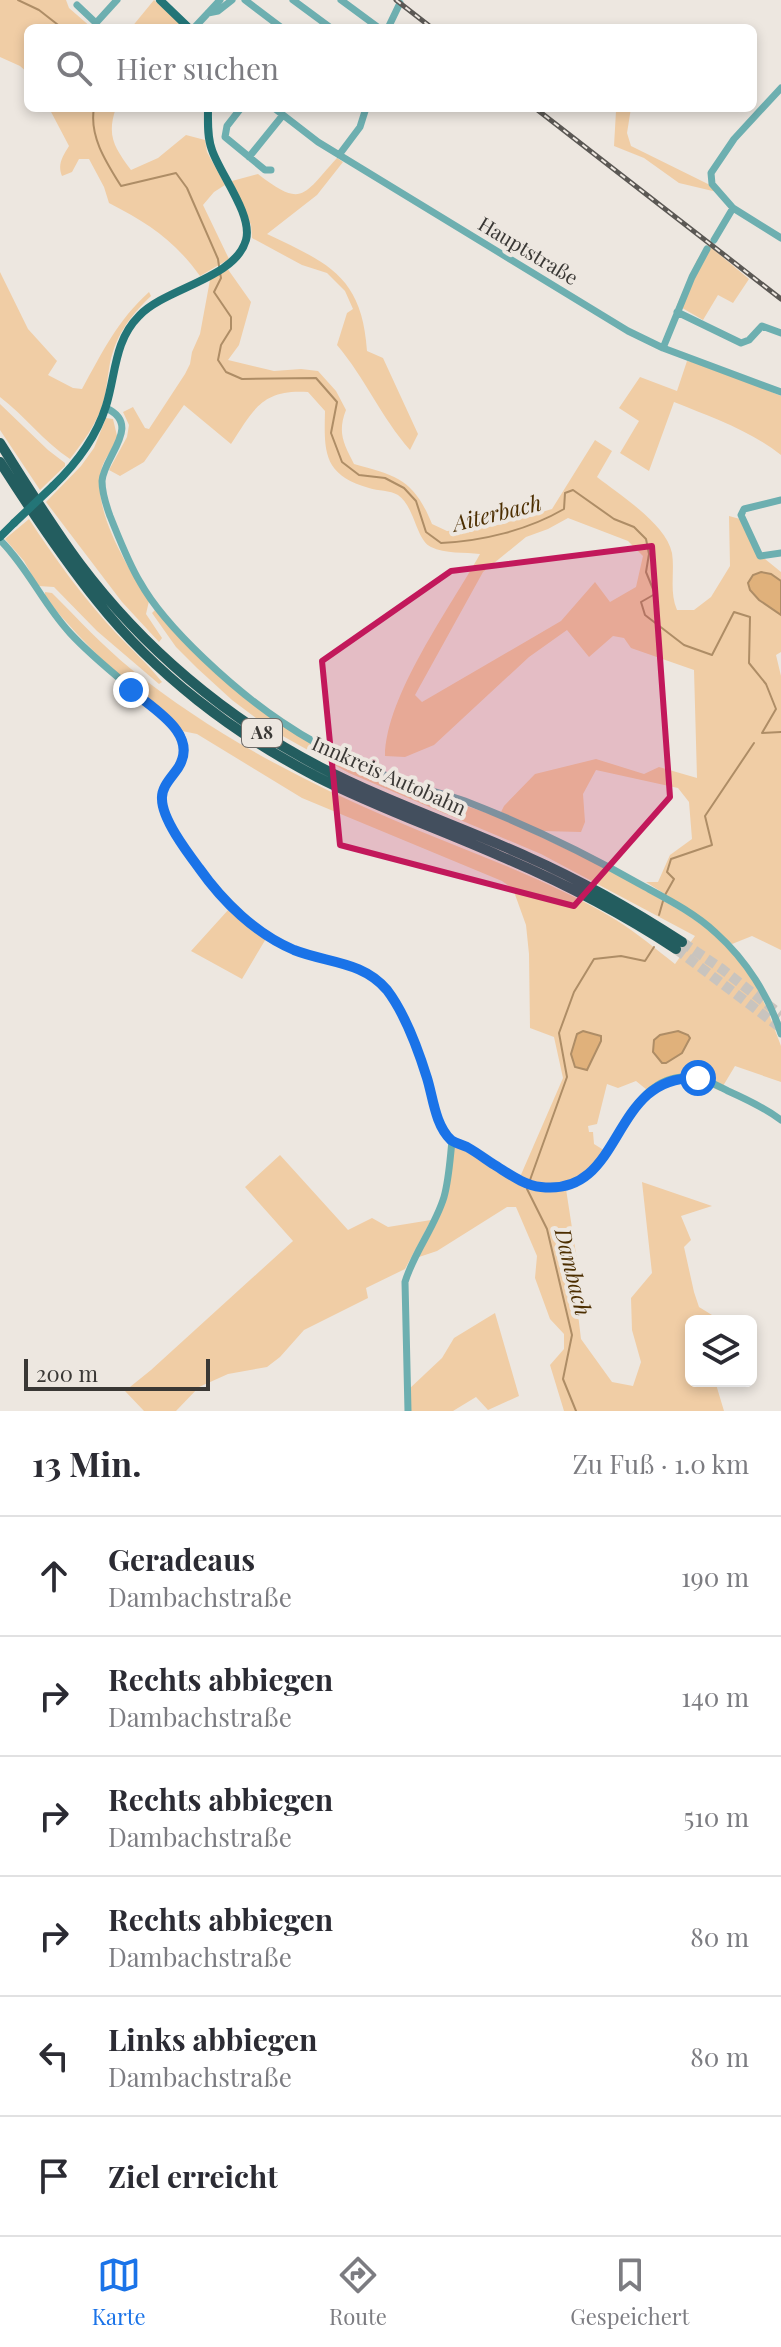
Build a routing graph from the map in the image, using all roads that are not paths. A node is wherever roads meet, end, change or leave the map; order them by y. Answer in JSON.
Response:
{"nodes":[{"id":1,"x":117,"y":0,"type":"edge"},
{"id":2,"x":160,"y":0,"type":"edge"},
{"id":3,"x":220,"y":0,"type":"edge"},
{"id":4,"x":232,"y":0,"type":"edge"},
{"id":5,"x":245,"y":0,"type":"edge"},
{"id":6,"x":293,"y":0,"type":"edge"},
{"id":7,"x":341,"y":0,"type":"edge"},
{"id":8,"x":400,"y":3,"type":"dead end"},
{"id":9,"x":77,"y":5,"type":"dead end"},
{"id":10,"x":208,"y":13,"type":"junction"},
{"id":11,"x":187,"y":24,"type":"edge"},
{"id":12,"x":196,"y":24,"type":"edge"},
{"id":13,"x":277,"y":24,"type":"edge"},
{"id":14,"x":326,"y":24,"type":"edge"},
{"id":15,"x":374,"y":24,"type":"edge"},
{"id":16,"x":390,"y":24,"type":"edge"},
{"id":17,"x":781,"y":88,"type":"edge"},
{"id":18,"x":208,"y":112,"type":"edge"},
{"id":19,"x":238,"y":112,"type":"edge"},
{"id":20,"x":279,"y":112,"type":"edge"},
{"id":21,"x":365,"y":112,"type":"edge"},
{"id":22,"x":283,"y":115,"type":"junction"},
{"id":23,"x":339,"y":155,"type":"junction"},
{"id":24,"x":249,"y":157,"type":"junction"},
{"id":25,"x":271,"y":170,"type":"dead end"},
{"id":26,"x":733,"y":208,"type":"junction"},
{"id":27,"x":781,"y":238,"type":"edge"},
{"id":28,"x":714,"y":240,"type":"dead end"},
{"id":29,"x":707,"y":249,"type":"dead end"},
{"id":30,"x":677,"y":312,"type":"junction"},
{"id":31,"x":781,"y":333,"type":"edge"},
{"id":32,"x":663,"y":348,"type":"junction"},
{"id":33,"x":781,"y":392,"type":"edge"},
{"id":34,"x":106,"y":408,"type":"junction"},
{"id":35,"x":0,"y":443,"type":"edge"},
{"id":36,"x":0,"y":462,"type":"edge"},
{"id":37,"x":781,"y":500,"type":"edge"},
{"id":38,"x":0,"y":539,"type":"edge"},
{"id":39,"x":781,"y":553,"type":"edge"},
{"id":40,"x":781,"y":1034,"type":"edge"},
{"id":41,"x":781,"y":1120,"type":"edge"},
{"id":42,"x":452,"y":1141,"type":"junction"},
{"id":43,"x":408,"y":1411,"type":"edge"}],
"edges":[{"from":1,"to":9,"type":"street"},
{"from":2,"to":11,"type":"main road"},
{"from":3,"to":10,"type":"street"},
{"from":4,"to":10,"type":"street"},
{"from":5,"to":13,"type":"street"},
{"from":6,"to":14,"type":"street"},
{"from":7,"to":15,"type":"street"},
{"from":8,"to":16,"type":"street"},
{"from":10,"to":12,"type":"street"},
{"from":17,"to":26,"type":"street"},
{"from":18,"to":34,"type":"main road"},
{"from":19,"to":24,"type":"street"},
{"from":20,"to":22,"type":"street","name":"Hauptstraße"},
{"from":21,"to":23,"type":"street"},
{"from":22,"to":23,"type":"street","name":"Hauptstraße"},
{"from":22,"to":24,"type":"street"},
{"from":23,"to":32,"type":"street","name":"Hauptstraße"},
{"from":24,"to":25,"type":"street"},
{"from":26,"to":27,"type":"street"},
{"from":26,"to":28,"type":"street"},
{"from":29,"to":30,"type":"street"},
{"from":30,"to":31,"type":"street"},
{"from":30,"to":32,"type":"street"},
{"from":32,"to":33,"type":"street","name":"Hauptstraße"},
{"from":34,"to":38,"type":"main road","bridge":true},
{"from":34,"to":40,"type":"street"},
{"from":35,"to":36,"type":"highway","name":"Innkreis Autobahn","number":"A8"},
{"from":37,"to":39,"type":"street"},
{"from":38,"to":42,"type":"street"},
{"from":41,"to":42,"type":"street"},
{"from":42,"to":43,"type":"street"}]}
